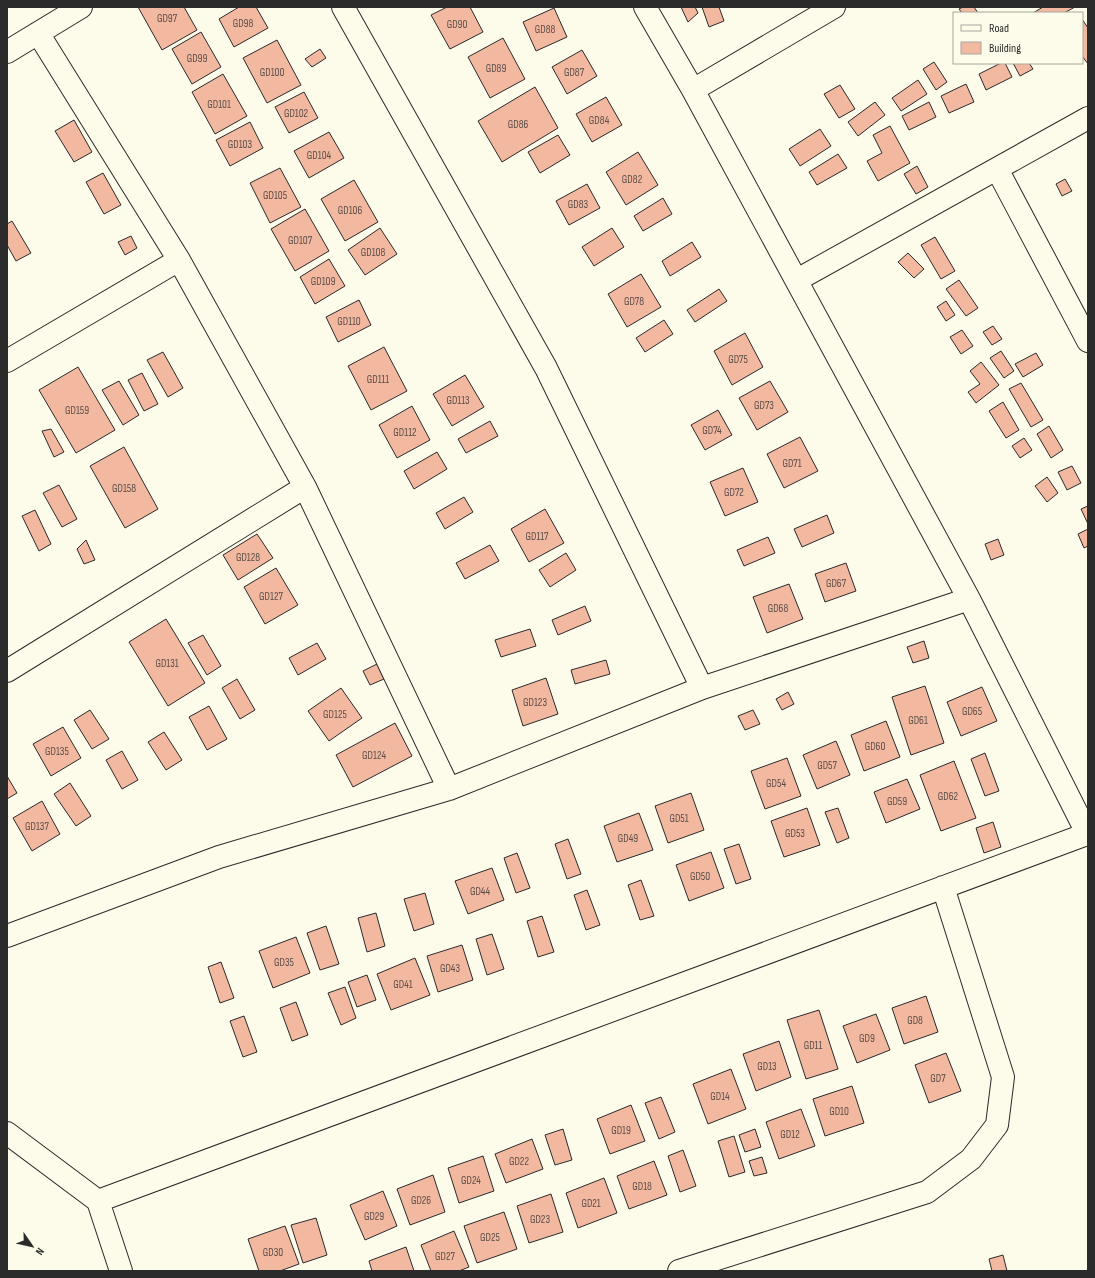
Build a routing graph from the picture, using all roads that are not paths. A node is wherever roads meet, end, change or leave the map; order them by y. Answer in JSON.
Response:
{"nodes":[{"id":1,"x":81,"y":7,"type":"edge"},
{"id":2,"x":343,"y":7,"type":"edge"},
{"id":3,"x":646,"y":7,"type":"edge"},
{"id":4,"x":834,"y":7,"type":"edge"},
{"id":5,"x":38,"y":33,"type":"junction"},
{"id":6,"x":7,"y":52,"type":"edge"},
{"id":7,"x":693,"y":90,"type":"junction"},
{"id":8,"x":1088,"y":118,"type":"edge"},
{"id":9,"x":997,"y":169,"type":"junction"},
{"id":10,"x":179,"y":260,"type":"junction"},
{"id":11,"x":797,"y":280,"type":"junction"},
{"id":12,"x":1088,"y":341,"type":"edge"},
{"id":13,"x":7,"y":361,"type":"edge"},
{"id":14,"x":305,"y":487,"type":"junction"},
{"id":15,"x":969,"y":598,"type":"junction"},
{"id":16,"x":7,"y":671,"type":"edge"},
{"id":17,"x":702,"y":688,"type":"junction"},
{"id":18,"x":449,"y":789,"type":"junction"},
{"id":19,"x":1088,"y":834,"type":"edge"},
{"id":20,"x":943,"y":887,"type":"junction"},
{"id":21,"x":7,"y":936,"type":"edge"},
{"id":22,"x":7,"y":1133,"type":"edge"},
{"id":23,"x":98,"y":1201,"type":"junction"},
{"id":24,"x":121,"y":1271,"type":"edge"},
{"id":25,"x":680,"y":1271,"type":"edge"}],
"edges":[{"from":1,"to":5,"type":"street"},
{"from":2,"to":17,"type":"street"},
{"from":3,"to":7,"type":"street"},
{"from":4,"to":7,"type":"street"},
{"from":5,"to":6,"type":"street"},
{"from":5,"to":10,"type":"street"},
{"from":7,"to":11,"type":"street"},
{"from":8,"to":9,"type":"street"},
{"from":9,"to":11,"type":"street"},
{"from":9,"to":12,"type":"street"},
{"from":10,"to":13,"type":"street"},
{"from":10,"to":14,"type":"street"},
{"from":11,"to":15,"type":"street"},
{"from":14,"to":16,"type":"street"},
{"from":14,"to":18,"type":"street"},
{"from":15,"to":17,"type":"street"},
{"from":15,"to":19,"type":"street"},
{"from":17,"to":18,"type":"street"},
{"from":18,"to":21,"type":"street"},
{"from":19,"to":20,"type":"street"},
{"from":20,"to":23,"type":"street"},
{"from":20,"to":25,"type":"street"},
{"from":22,"to":23,"type":"street"},
{"from":23,"to":24,"type":"street"}]}
